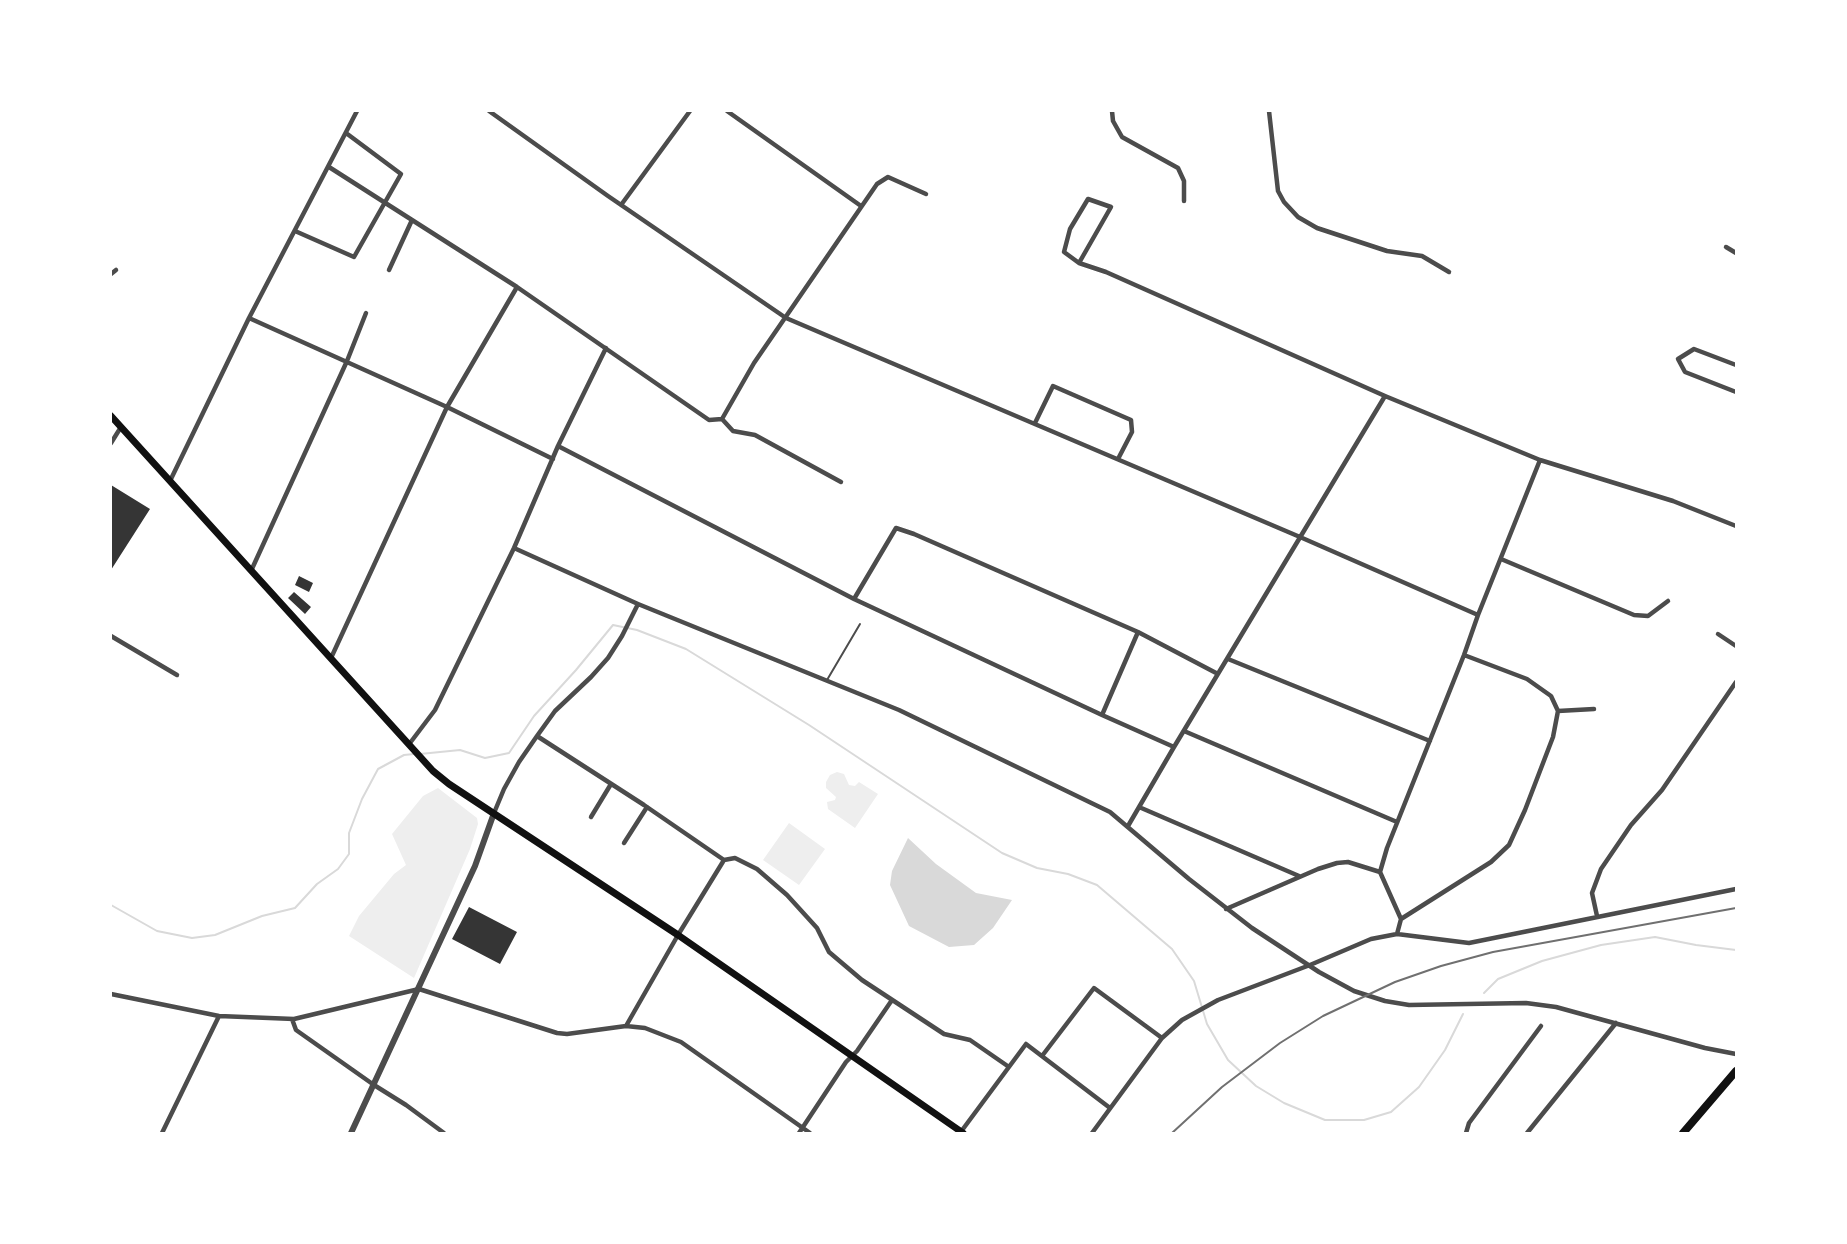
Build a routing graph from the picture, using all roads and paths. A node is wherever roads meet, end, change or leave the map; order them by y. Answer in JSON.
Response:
{"nodes":[{"id":1,"x":357,"y":111,"type":"edge"},
{"id":2,"x":489,"y":111,"type":"edge"},
{"id":3,"x":690,"y":111,"type":"edge"},
{"id":4,"x":727,"y":111,"type":"edge"},
{"id":5,"x":1112,"y":111,"type":"edge"},
{"id":6,"x":1269,"y":111,"type":"edge"},
{"id":7,"x":345,"y":133,"type":"junction"},
{"id":8,"x":329,"y":167,"type":"junction"},
{"id":9,"x":926,"y":194,"type":"dead end"},
{"id":10,"x":1184,"y":201,"type":"dead end"},
{"id":11,"x":384,"y":203,"type":"junction"},
{"id":12,"x":621,"y":205,"type":"junction"},
{"id":13,"x":861,"y":206,"type":"junction"},
{"id":14,"x":412,"y":220,"type":"junction"},
{"id":15,"x":295,"y":231,"type":"junction"},
{"id":16,"x":1726,"y":247,"type":"dead end"},
{"id":17,"x":1736,"y":253,"type":"edge"},
{"id":18,"x":1079,"y":263,"type":"junction"},
{"id":19,"x":389,"y":270,"type":"dead end"},
{"id":20,"x":1449,"y":272,"type":"dead end"},
{"id":21,"x":517,"y":287,"type":"junction"},
{"id":22,"x":366,"y":313,"type":"dead end"},
{"id":23,"x":249,"y":318,"type":"junction"},
{"id":24,"x":786,"y":318,"type":"junction"},
{"id":25,"x":606,"y":348,"type":"junction"},
{"id":26,"x":346,"y":361,"type":"junction"},
{"id":27,"x":1736,"y":365,"type":"edge"},
{"id":28,"x":1736,"y":392,"type":"edge"},
{"id":29,"x":1385,"y":396,"type":"junction"},
{"id":30,"x":447,"y":407,"type":"junction"},
{"id":31,"x":111,"y":416,"type":"edge"},
{"id":32,"x":722,"y":419,"type":"junction"},
{"id":33,"x":1035,"y":423,"type":"junction"},
{"id":34,"x":121,"y":427,"type":"junction"},
{"id":35,"x":111,"y":443,"type":"edge"},
{"id":36,"x":558,"y":446,"type":"junction"},
{"id":37,"x":554,"y":459,"type":"junction"},
{"id":38,"x":1118,"y":459,"type":"junction"},
{"id":39,"x":1540,"y":460,"type":"junction"},
{"id":40,"x":170,"y":481,"type":"junction"},
{"id":41,"x":841,"y":482,"type":"dead end"},
{"id":42,"x":1736,"y":526,"type":"edge"},
{"id":43,"x":1300,"y":537,"type":"junction"},
{"id":44,"x":514,"y":548,"type":"junction"},
{"id":45,"x":1501,"y":559,"type":"junction"},
{"id":46,"x":251,"y":571,"type":"junction"},
{"id":47,"x":854,"y":598,"type":"junction"},
{"id":48,"x":1668,"y":601,"type":"dead end"},
{"id":49,"x":638,"y":604,"type":"junction"},
{"id":50,"x":1478,"y":615,"type":"junction"},
{"id":51,"x":860,"y":624,"type":"dead end"},
{"id":52,"x":1138,"y":632,"type":"junction"},
{"id":53,"x":1718,"y":634,"type":"dead end"},
{"id":54,"x":111,"y":636,"type":"edge"},
{"id":55,"x":1736,"y":646,"type":"edge"},
{"id":56,"x":1464,"y":655,"type":"junction"},
{"id":57,"x":332,"y":658,"type":"junction"},
{"id":58,"x":1228,"y":658,"type":"junction"},
{"id":59,"x":1218,"y":674,"type":"junction"},
{"id":60,"x":177,"y":675,"type":"dead end"},
{"id":61,"x":827,"y":680,"type":"junction"},
{"id":62,"x":1736,"y":682,"type":"edge"},
{"id":63,"x":1594,"y":709,"type":"dead end"},
{"id":64,"x":1558,"y":711,"type":"junction"},
{"id":65,"x":1102,"y":715,"type":"junction"},
{"id":66,"x":1184,"y":731,"type":"junction"},
{"id":67,"x":537,"y":736,"type":"junction"},
{"id":68,"x":1430,"y":741,"type":"junction"},
{"id":69,"x":413,"y":746,"type":"junction"},
{"id":70,"x":1174,"y":747,"type":"junction"},
{"id":71,"x":611,"y":784,"type":"junction"},
{"id":72,"x":647,"y":807,"type":"junction"},
{"id":73,"x":1140,"y":807,"type":"junction"},
{"id":74,"x":494,"y":813,"type":"junction"},
{"id":75,"x":591,"y":817,"type":"dead end"},
{"id":76,"x":1397,"y":822,"type":"junction"},
{"id":77,"x":1128,"y":826,"type":"junction"},
{"id":78,"x":624,"y":843,"type":"dead end"},
{"id":79,"x":724,"y":860,"type":"junction"},
{"id":80,"x":1380,"y":872,"type":"junction"},
{"id":81,"x":1300,"y":876,"type":"junction"},
{"id":82,"x":1736,"y":889,"type":"edge"},
{"id":83,"x":1226,"y":909,"type":"junction"},
{"id":84,"x":1597,"y":916,"type":"junction"},
{"id":85,"x":1401,"y":919,"type":"junction"},
{"id":86,"x":1397,"y":934,"type":"junction"},
{"id":87,"x":678,"y":935,"type":"junction"},
{"id":88,"x":1310,"y":966,"type":"junction"},
{"id":89,"x":419,"y":989,"type":"junction"},
{"id":90,"x":111,"y":994,"type":"edge"},
{"id":91,"x":892,"y":1000,"type":"junction"},
{"id":92,"x":219,"y":1016,"type":"junction"},
{"id":93,"x":292,"y":1019,"type":"junction"},
{"id":94,"x":1616,"y":1023,"type":"junction"},
{"id":95,"x":626,"y":1026,"type":"junction"},
{"id":96,"x":1541,"y":1026,"type":"dead end"},
{"id":97,"x":1162,"y":1038,"type":"junction"},
{"id":98,"x":1736,"y":1054,"type":"edge"},
{"id":99,"x":852,"y":1056,"type":"junction"},
{"id":100,"x":1042,"y":1056,"type":"junction"},
{"id":101,"x":1009,"y":1067,"type":"junction"},
{"id":102,"x":1736,"y":1071,"type":"edge"},
{"id":103,"x":374,"y":1085,"type":"junction"},
{"id":104,"x":1110,"y":1108,"type":"junction"},
{"id":105,"x":802,"y":1127,"type":"junction"},
{"id":106,"x":961,"y":1132,"type":"edge"},
{"id":107,"x":162,"y":1133,"type":"edge"},
{"id":108,"x":351,"y":1133,"type":"edge"},
{"id":109,"x":444,"y":1133,"type":"edge"},
{"id":110,"x":799,"y":1133,"type":"edge"},
{"id":111,"x":810,"y":1133,"type":"edge"},
{"id":112,"x":1092,"y":1133,"type":"edge"},
{"id":113,"x":1466,"y":1133,"type":"edge"},
{"id":114,"x":1527,"y":1133,"type":"edge"},
{"id":115,"x":1683,"y":1133,"type":"edge"}],
"edges":[{"from":1,"to":7,"type":"street"},
{"from":2,"to":12,"type":"street"},
{"from":3,"to":12,"type":"street"},
{"from":4,"to":13,"type":"street"},
{"from":5,"to":10,"type":"street"},
{"from":6,"to":20,"type":"street"},
{"from":7,"to":8,"type":"street"},
{"from":7,"to":11,"type":"street"},
{"from":8,"to":11,"type":"street"},
{"from":8,"to":15,"type":"street"},
{"from":9,"to":13,"type":"street"},
{"from":11,"to":14,"type":"street"},
{"from":11,"to":15,"type":"street"},
{"from":12,"to":24,"type":"street"},
{"from":13,"to":24,"type":"street"},
{"from":14,"to":19,"type":"street"},
{"from":14,"to":21,"type":"street"},
{"from":15,"to":23,"type":"street"},
{"from":16,"to":17,"type":"street"},
{"from":18,"to":18,"type":"street"},
{"from":18,"to":29,"type":"street"},
{"from":21,"to":25,"type":"street"},
{"from":21,"to":30,"type":"street"},
{"from":22,"to":26,"type":"street"},
{"from":23,"to":26,"type":"street"},
{"from":23,"to":40,"type":"street"},
{"from":24,"to":32,"type":"street"},
{"from":24,"to":33,"type":"street"},
{"from":25,"to":32,"type":"street"},
{"from":25,"to":36,"type":"street"},
{"from":26,"to":30,"type":"street"},
{"from":26,"to":46,"type":"street"},
{"from":27,"to":28,"type":"street"},
{"from":29,"to":39,"type":"street"},
{"from":29,"to":43,"type":"street"},
{"from":30,"to":37,"type":"street"},
{"from":30,"to":57,"type":"street"},
{"from":31,"to":34,"type":"main road"},
{"from":32,"to":41,"type":"street"},
{"from":33,"to":38,"type":"street"},
{"from":33,"to":38,"type":"street"},
{"from":34,"to":35,"type":"street"},
{"from":34,"to":40,"type":"main road"},
{"from":36,"to":37,"type":"street"},
{"from":36,"to":47,"type":"street"},
{"from":37,"to":44,"type":"street"},
{"from":38,"to":43,"type":"street"},
{"from":39,"to":42,"type":"street"},
{"from":39,"to":45,"type":"street"},
{"from":40,"to":46,"type":"main road"},
{"from":43,"to":50,"type":"street"},
{"from":43,"to":58,"type":"street"},
{"from":44,"to":49,"type":"street"},
{"from":44,"to":69,"type":"street"},
{"from":45,"to":48,"type":"street"},
{"from":45,"to":50,"type":"street"},
{"from":46,"to":57,"type":"main road"},
{"from":47,"to":52,"type":"street"},
{"from":47,"to":65,"type":"street"},
{"from":49,"to":61,"type":"street"},
{"from":49,"to":67,"type":"street"},
{"from":50,"to":56,"type":"street"},
{"from":51,"to":61,"type":"lane"},
{"from":52,"to":59,"type":"street"},
{"from":52,"to":65,"type":"street"},
{"from":53,"to":55,"type":"street"},
{"from":54,"to":60,"type":"street"},
{"from":56,"to":64,"type":"street"},
{"from":56,"to":68,"type":"street"},
{"from":57,"to":69,"type":"main road"},
{"from":58,"to":59,"type":"street"},
{"from":58,"to":68,"type":"street"},
{"from":59,"to":66,"type":"street"},
{"from":61,"to":77,"type":"street"},
{"from":62,"to":84,"type":"street"},
{"from":63,"to":64,"type":"street"},
{"from":64,"to":85,"type":"street"},
{"from":65,"to":70,"type":"street"},
{"from":66,"to":70,"type":"street"},
{"from":66,"to":76,"type":"street"},
{"from":67,"to":71,"type":"street"},
{"from":67,"to":74,"type":"street"},
{"from":68,"to":76,"type":"street"},
{"from":69,"to":74,"type":"main road"},
{"from":70,"to":73,"type":"street"},
{"from":71,"to":72,"type":"street"},
{"from":71,"to":75,"type":"street"},
{"from":72,"to":78,"type":"street"},
{"from":72,"to":79,"type":"street"},
{"from":73,"to":77,"type":"street"},
{"from":73,"to":81,"type":"street"},
{"from":74,"to":87,"type":"main road"},
{"from":74,"to":89,"type":"street"},
{"from":76,"to":80,"type":"street"},
{"from":77,"to":83,"type":"street"},
{"from":79,"to":87,"type":"street"},
{"from":79,"to":91,"type":"street"},
{"from":80,"to":81,"type":"street"},
{"from":80,"to":85,"type":"street"},
{"from":81,"to":83,"type":"street"},
{"from":82,"to":84,"type":"street"},
{"from":83,"to":88,"type":"street"},
{"from":84,"to":86,"type":"street"},
{"from":85,"to":86,"type":"street"},
{"from":86,"to":88,"type":"street"},
{"from":87,"to":95,"type":"street"},
{"from":87,"to":99,"type":"main road"},
{"from":88,"to":94,"type":"street"},
{"from":88,"to":97,"type":"street"},
{"from":89,"to":93,"type":"street"},
{"from":89,"to":95,"type":"street"},
{"from":89,"to":103,"type":"street"},
{"from":90,"to":92,"type":"street"},
{"from":91,"to":99,"type":"street"},
{"from":91,"to":101,"type":"street"},
{"from":92,"to":93,"type":"street"},
{"from":92,"to":107,"type":"street"},
{"from":93,"to":103,"type":"street"},
{"from":94,"to":98,"type":"street"},
{"from":94,"to":114,"type":"street"},
{"from":95,"to":105,"type":"street"},
{"from":96,"to":113,"type":"street"},
{"from":97,"to":100,"type":"street"},
{"from":97,"to":104,"type":"street"},
{"from":99,"to":105,"type":"street"},
{"from":99,"to":106,"type":"main road"},
{"from":100,"to":101,"type":"street"},
{"from":100,"to":104,"type":"street"},
{"from":101,"to":106,"type":"street"},
{"from":102,"to":115,"type":"main road"},
{"from":103,"to":108,"type":"street"},
{"from":103,"to":109,"type":"street"},
{"from":104,"to":112,"type":"street"},
{"from":105,"to":110,"type":"street"},
{"from":105,"to":111,"type":"street"}]}
